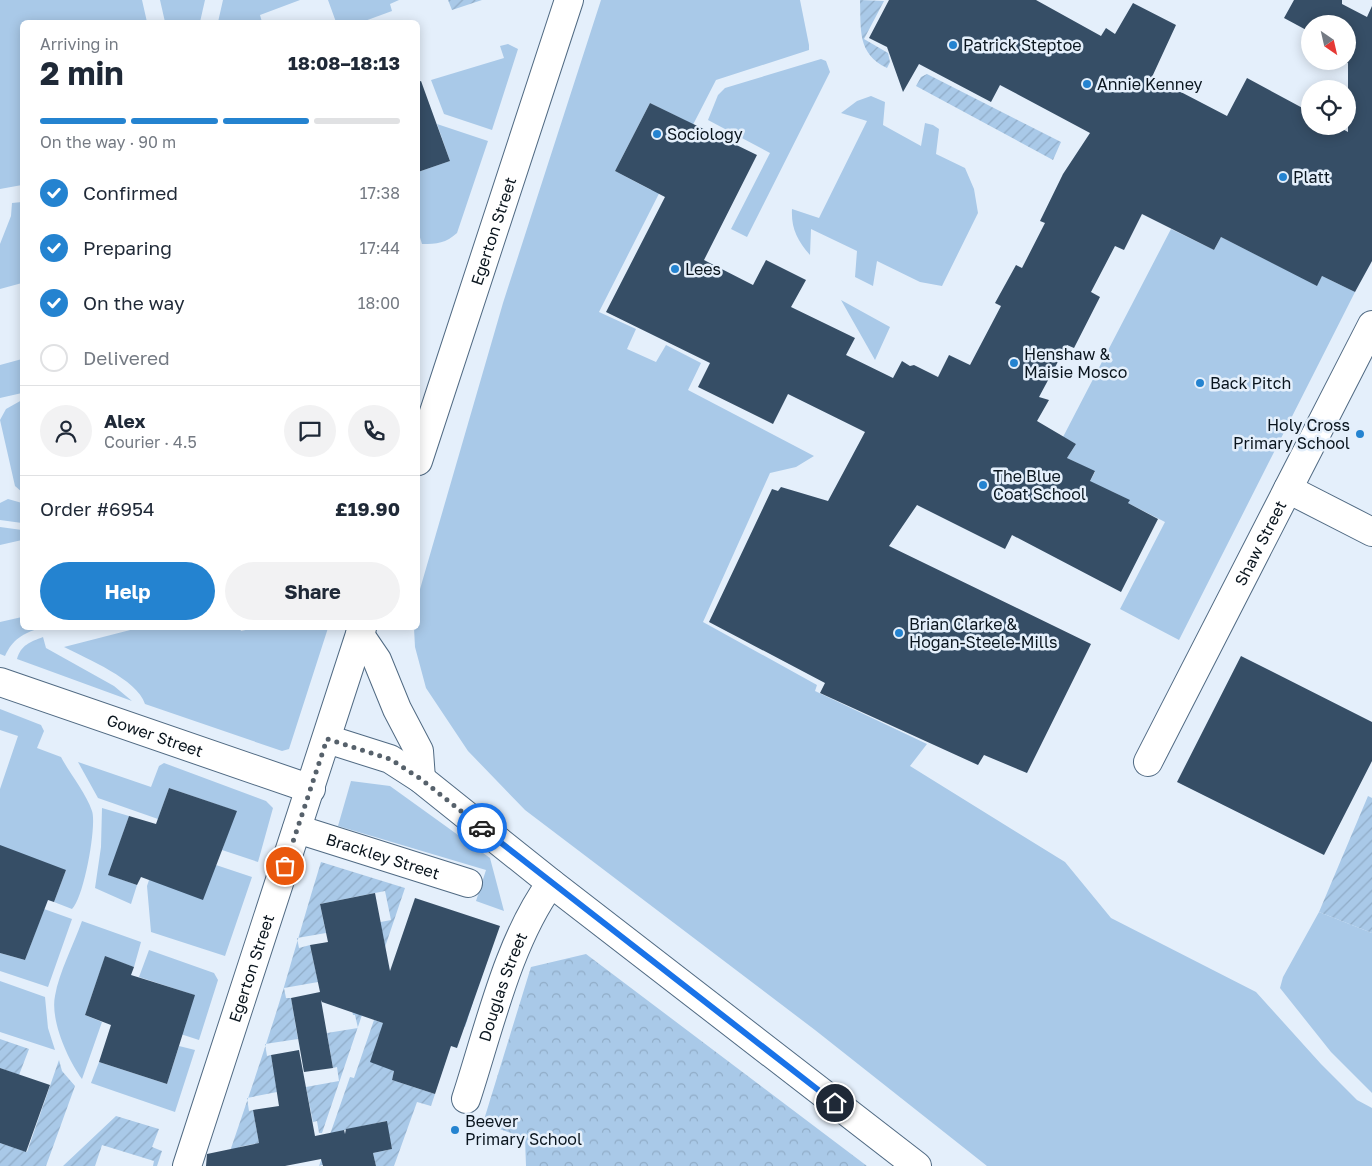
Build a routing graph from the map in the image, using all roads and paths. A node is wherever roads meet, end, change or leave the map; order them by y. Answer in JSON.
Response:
{"nodes":[{"id":1,"x":569,"y":0,"type":"edge"},
{"id":2,"x":1372,"y":325,"type":"edge"},
{"id":3,"x":420,"y":455,"type":"edge"},
{"id":4,"x":1288,"y":489,"type":"junction"},
{"id":5,"x":1372,"y":532,"type":"edge"},
{"id":6,"x":361,"y":631,"type":"edge"},
{"id":7,"x":0,"y":682,"type":"edge"},
{"id":8,"x":327,"y":739,"type":"junction"},
{"id":9,"x":1148,"y":762,"type":"dead end"},
{"id":10,"x":421,"y":779,"type":"junction"},
{"id":11,"x":310,"y":789,"type":"junction"},
{"id":12,"x":297,"y":830,"type":"junction"},
{"id":13,"x":468,"y":883,"type":"dead end"},
{"id":14,"x":551,"y":883,"type":"junction"},
{"id":15,"x":466,"y":1099,"type":"dead end"},
{"id":16,"x":187,"y":1166,"type":"edge"},
{"id":17,"x":918,"y":1166,"type":"edge"}],
"edges":[{"from":1,"to":3,"type":"street","name":"Egerton Street"},
{"from":2,"to":4,"type":"street","name":"Shaw Street"},
{"from":4,"to":5,"type":"street"},
{"from":4,"to":9,"type":"street","name":"Shaw Street"},
{"from":6,"to":8,"type":"street","name":"Egerton Street"},
{"from":6,"to":10,"type":"street"},
{"from":7,"to":11,"type":"street","name":"Gower Street"},
{"from":8,"to":10,"type":"street"},
{"from":8,"to":11,"type":"street","name":"Egerton Street"},
{"from":10,"to":14,"type":"street"},
{"from":11,"to":12,"type":"street","name":"Egerton Street"},
{"from":12,"to":13,"type":"street","name":"Brackley Street"},
{"from":12,"to":16,"type":"street","name":"Egerton Street"},
{"from":14,"to":15,"type":"street","name":"Douglas Street"},
{"from":14,"to":17,"type":"street"}]}
